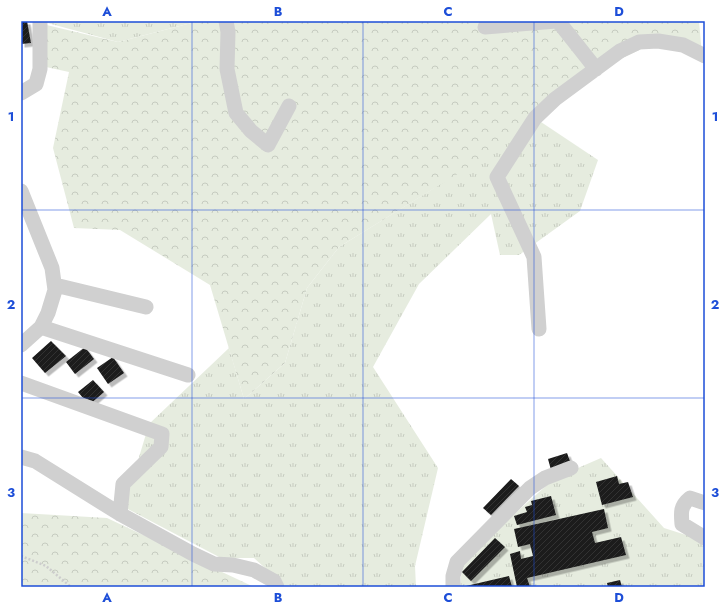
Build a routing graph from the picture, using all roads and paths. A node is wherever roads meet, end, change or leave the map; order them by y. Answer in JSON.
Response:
{"nodes":[{"id":1,"x":40,"y":21,"type":"edge"},
{"id":2,"x":226,"y":21,"type":"edge"},
{"id":3,"x":557,"y":21,"type":"edge"},
{"id":4,"x":485,"y":27,"type":"dead end"},
{"id":5,"x":705,"y":56,"type":"edge"},
{"id":6,"x":596,"y":69,"type":"junction"},
{"id":7,"x":21,"y":93,"type":"edge"},
{"id":8,"x":289,"y":106,"type":"dead end"},
{"id":9,"x":21,"y":191,"type":"edge"},
{"id":10,"x":55,"y":285,"type":"junction"},
{"id":11,"x":146,"y":307,"type":"dead end"},
{"id":12,"x":41,"y":327,"type":"junction"},
{"id":13,"x":539,"y":329,"type":"dead end"},
{"id":14,"x":21,"y":345,"type":"edge"},
{"id":15,"x":188,"y":375,"type":"dead end"},
{"id":16,"x":21,"y":383,"type":"edge"},
{"id":17,"x":21,"y":457,"type":"edge"},
{"id":18,"x":571,"y":468,"type":"dead end"},
{"id":19,"x":705,"y":503,"type":"edge"},
{"id":20,"x":120,"y":514,"type":"junction"},
{"id":21,"x":705,"y":538,"type":"edge"},
{"id":22,"x":21,"y":556,"type":"edge"},
{"id":23,"x":71,"y":587,"type":"edge"},
{"id":24,"x":278,"y":587,"type":"edge"},
{"id":25,"x":453,"y":587,"type":"edge"}],
"edges":[{"from":1,"to":7,"type":"street"},
{"from":2,"to":8,"type":"street"},
{"from":3,"to":4,"type":"street"},
{"from":3,"to":6,"type":"street"},
{"from":5,"to":6,"type":"street"},
{"from":6,"to":13,"type":"street"},
{"from":9,"to":10,"type":"street"},
{"from":10,"to":11,"type":"street"},
{"from":10,"to":12,"type":"street"},
{"from":12,"to":14,"type":"street"},
{"from":12,"to":15,"type":"street"},
{"from":16,"to":20,"type":"street"},
{"from":17,"to":20,"type":"street"},
{"from":18,"to":25,"type":"street"},
{"from":19,"to":21,"type":"street"},
{"from":20,"to":24,"type":"street"},
{"from":22,"to":23,"type":"path"}]}
